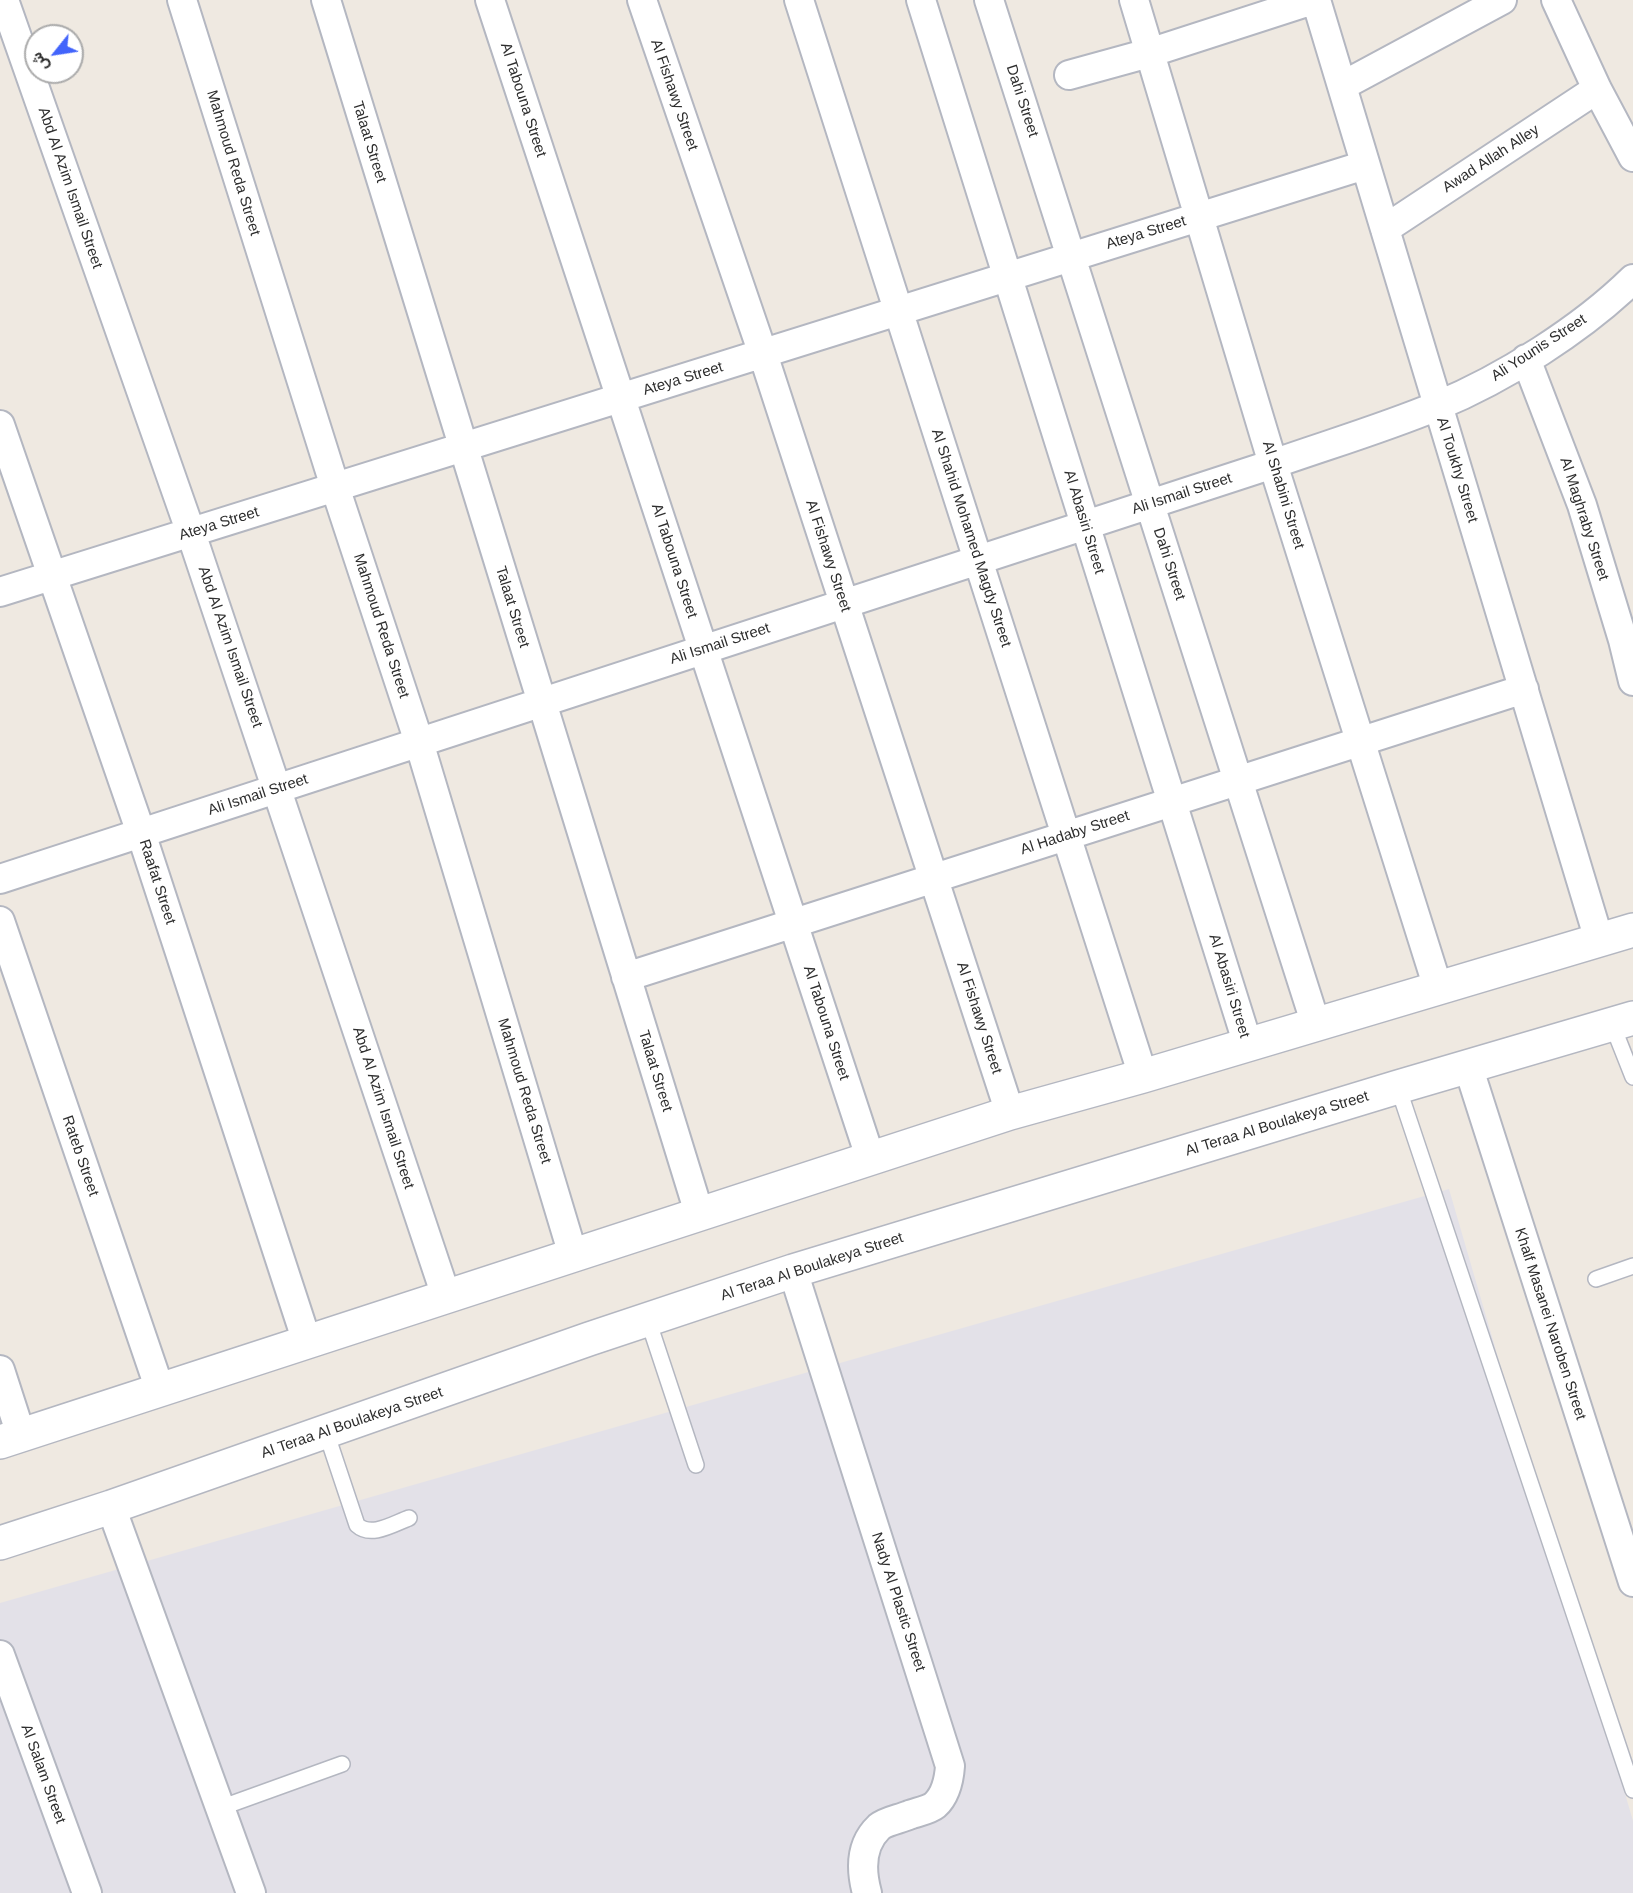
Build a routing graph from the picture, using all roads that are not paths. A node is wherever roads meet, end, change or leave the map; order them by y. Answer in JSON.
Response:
{"nodes":[{"id":1,"x":4,"y":0,"type":"edge"},
{"id":2,"x":182,"y":0,"type":"edge"},
{"id":3,"x":326,"y":0,"type":"edge"},
{"id":4,"x":490,"y":0,"type":"edge"},
{"id":5,"x":642,"y":0,"type":"edge"},
{"id":6,"x":799,"y":0,"type":"edge"},
{"id":7,"x":921,"y":0,"type":"edge"},
{"id":8,"x":990,"y":0,"type":"edge"},
{"id":9,"x":1134,"y":0,"type":"edge"},
{"id":10,"x":1314,"y":0,"type":"edge"},
{"id":11,"x":1502,"y":0,"type":"edge"},
{"id":12,"x":1556,"y":0,"type":"edge"},
{"id":13,"x":1149,"y":53,"type":"junction"},
{"id":14,"x":1069,"y":75,"type":"dead end"},
{"id":15,"x":1342,"y":86,"type":"junction"},
{"id":16,"x":1597,"y":89,"type":"junction"},
{"id":17,"x":1633,"y":157,"type":"edge"},
{"id":18,"x":1365,"y":165,"type":"junction"},
{"id":19,"x":1198,"y":217,"type":"junction"},
{"id":20,"x":1385,"y":229,"type":"junction"},
{"id":21,"x":1071,"y":257,"type":"junction"},
{"id":22,"x":1007,"y":277,"type":"junction"},
{"id":23,"x":1633,"y":279,"type":"edge"},
{"id":24,"x":898,"y":311,"type":"junction"},
{"id":25,"x":763,"y":354,"type":"junction"},
{"id":26,"x":1526,"y":359,"type":"junction"},
{"id":27,"x":621,"y":398,"type":"junction"},
{"id":28,"x":1438,"y":406,"type":"junction"},
{"id":29,"x":0,"y":425,"type":"edge"},
{"id":30,"x":464,"y":447,"type":"junction"},
{"id":31,"x":1273,"y":464,"type":"junction"},
{"id":32,"x":335,"y":487,"type":"junction"},
{"id":33,"x":1150,"y":504,"type":"junction"},
{"id":34,"x":1085,"y":525,"type":"junction"},
{"id":35,"x":191,"y":533,"type":"junction"},
{"id":36,"x":978,"y":560,"type":"junction"},
{"id":37,"x":52,"y":576,"type":"junction"},
{"id":38,"x":0,"y":592,"type":"edge"},
{"id":39,"x":844,"y":604,"type":"junction"},
{"id":40,"x":703,"y":650,"type":"junction"},
{"id":41,"x":1633,"y":681,"type":"edge"},
{"id":42,"x":1524,"y":689,"type":"junction"},
{"id":43,"x":541,"y":703,"type":"junction"},
{"id":44,"x":1359,"y":741,"type":"junction"},
{"id":45,"x":419,"y":742,"type":"junction"},
{"id":46,"x":1238,"y":781,"type":"junction"},
{"id":47,"x":277,"y":788,"type":"junction"},
{"id":48,"x":1172,"y":801,"type":"junction"},
{"id":49,"x":141,"y":833,"type":"junction"},
{"id":50,"x":1066,"y":836,"type":"junction"},
{"id":51,"x":934,"y":878,"type":"junction"},
{"id":52,"x":0,"y":879,"type":"edge"},
{"id":53,"x":0,"y":921,"type":"edge"},
{"id":54,"x":793,"y":923,"type":"junction"},
{"id":55,"x":1633,"y":930,"type":"edge"},
{"id":56,"x":1599,"y":940,"type":"junction"},
{"id":57,"x":626,"y":977,"type":"junction"},
{"id":58,"x":1438,"y":988,"type":"junction"},
{"id":59,"x":1623,"y":1021,"type":"edge"},
{"id":60,"x":1316,"y":1025,"type":"junction"},
{"id":61,"x":1248,"y":1045,"type":"junction"},
{"id":62,"x":1468,"y":1066,"type":"junction"},
{"id":63,"x":1143,"y":1076,"type":"junction"},
{"id":64,"x":1633,"y":1077,"type":"edge"},
{"id":65,"x":1398,"y":1087,"type":"junction"},
{"id":66,"x":1010,"y":1113,"type":"junction"},
{"id":67,"x":870,"y":1157,"type":"junction"},
{"id":68,"x":699,"y":1213,"type":"junction"},
{"id":69,"x":573,"y":1255,"type":"junction"},
{"id":70,"x":1633,"y":1266,"type":"edge"},
{"id":71,"x":794,"y":1271,"type":"junction"},
{"id":72,"x":1596,"y":1279,"type":"dead end"},
{"id":73,"x":446,"y":1296,"type":"junction"},
{"id":74,"x":648,"y":1320,"type":"junction"},
{"id":75,"x":307,"y":1342,"type":"junction"},
{"id":76,"x":0,"y":1370,"type":"edge"},
{"id":77,"x":160,"y":1390,"type":"junction"},
{"id":78,"x":326,"y":1432,"type":"junction"},
{"id":79,"x":11,"y":1438,"type":"edge"},
{"id":80,"x":696,"y":1466,"type":"dead end"},
{"id":81,"x":111,"y":1507,"type":"junction"},
{"id":82,"x":409,"y":1518,"type":"dead end"},
{"id":83,"x":0,"y":1543,"type":"edge"},
{"id":84,"x":1633,"y":1582,"type":"edge"},
{"id":85,"x":0,"y":1655,"type":"edge"},
{"id":86,"x":342,"y":1764,"type":"dead end"},
{"id":87,"x":1633,"y":1790,"type":"edge"},
{"id":88,"x":220,"y":1808,"type":"junction"},
{"id":89,"x":87,"y":1893,"type":"edge"},
{"id":90,"x":251,"y":1893,"type":"edge"},
{"id":91,"x":867,"y":1893,"type":"edge"}],
"edges":[{"from":1,"to":35,"type":"street","name":"Abd Al Azim Ismail Street"},
{"from":2,"to":32,"type":"street","name":"Mahmoud Reda Street"},
{"from":3,"to":30,"type":"street","name":"Talaat Street"},
{"from":4,"to":27,"type":"street","name":"Al Tabouna Street"},
{"from":5,"to":25,"type":"street","name":"Al Fishawy Street"},
{"from":6,"to":24,"type":"street","name":"Al Shahid Mohamed Magdy Street"},
{"from":7,"to":22,"type":"street","name":"Al Abasiri Street"},
{"from":8,"to":21,"type":"street","name":"Dahi Street"},
{"from":9,"to":13,"type":"street","name":"Al Shabini Street"},
{"from":10,"to":13,"type":"street"},
{"from":10,"to":15,"type":"street","name":"Al Toukhy Street"},
{"from":11,"to":15,"type":"street"},
{"from":12,"to":16,"type":"street"},
{"from":13,"to":14,"type":"street"},
{"from":13,"to":19,"type":"street","name":"Al Shabini Street"},
{"from":15,"to":18,"type":"street","name":"Al Toukhy Street"},
{"from":16,"to":17,"type":"street"},
{"from":16,"to":20,"type":"street","name":"Awad Allah Alley"},
{"from":18,"to":19,"type":"street","name":"Ateya Street"},
{"from":18,"to":20,"type":"street","name":"Al Toukhy Street"},
{"from":19,"to":21,"type":"street","name":"Ateya Street"},
{"from":19,"to":31,"type":"street","name":"Al Shabini Street"},
{"from":20,"to":28,"type":"street","name":"Al Toukhy Street"},
{"from":21,"to":22,"type":"street","name":"Ateya Street"},
{"from":21,"to":33,"type":"street","name":"Dahi Street"},
{"from":22,"to":24,"type":"street","name":"Ateya Street"},
{"from":22,"to":34,"type":"street","name":"Al Abasiri Street"},
{"from":23,"to":26,"type":"street","name":"Ali Younis Street"},
{"from":24,"to":25,"type":"street","name":"Ateya Street"},
{"from":24,"to":36,"type":"street","name":"Al Shahid Mohamed Magdy Street"},
{"from":25,"to":27,"type":"street","name":"Ateya Street"},
{"from":25,"to":39,"type":"street","name":"Al Fishawy Street"},
{"from":26,"to":28,"type":"street","name":"Ali Younis Street"},
{"from":26,"to":41,"type":"street","name":"Al Maghraby Street"},
{"from":27,"to":30,"type":"street","name":"Ateya Street"},
{"from":27,"to":40,"type":"street","name":"Al Tabouna Street"},
{"from":28,"to":31,"type":"street","name":"Ali Ismail Street"},
{"from":28,"to":42,"type":"street","name":"Al Toukhy Street"},
{"from":29,"to":37,"type":"street","name":"Raafat Street"},
{"from":30,"to":32,"type":"street","name":"Ateya Street"},
{"from":30,"to":43,"type":"street","name":"Talaat Street"},
{"from":31,"to":33,"type":"street","name":"Ali Ismail Street"},
{"from":31,"to":44,"type":"street","name":"Al Shabini Street"},
{"from":32,"to":35,"type":"street","name":"Ateya Street"},
{"from":32,"to":45,"type":"street","name":"Mahmoud Reda Street"},
{"from":33,"to":34,"type":"street","name":"Ali Ismail Street"},
{"from":33,"to":46,"type":"street","name":"Dahi Street"},
{"from":34,"to":36,"type":"street","name":"Ali Ismail Street"},
{"from":34,"to":48,"type":"street","name":"Al Abasiri Street"},
{"from":35,"to":37,"type":"street","name":"Ateya Street"},
{"from":35,"to":47,"type":"street","name":"Abd Al Azim Ismail Street"},
{"from":36,"to":39,"type":"street","name":"Ali Ismail Street"},
{"from":36,"to":50,"type":"street","name":"Al Shahid Mohamed Magdy Street"},
{"from":37,"to":38,"type":"street","name":"Ateya Street"},
{"from":37,"to":49,"type":"street","name":"Raafat Street"},
{"from":39,"to":40,"type":"street","name":"Ali Ismail Street"},
{"from":39,"to":51,"type":"street","name":"Al Fishawy Street"},
{"from":40,"to":43,"type":"street","name":"Ali Ismail Street"},
{"from":40,"to":54,"type":"street","name":"Al Tabouna Street"},
{"from":42,"to":44,"type":"street","name":"Al Hadaby Street"},
{"from":42,"to":56,"type":"street","name":"Al Toukhy Street"},
{"from":43,"to":45,"type":"street","name":"Ali Ismail Street"},
{"from":43,"to":57,"type":"street","name":"Talaat Street"},
{"from":44,"to":46,"type":"street","name":"Al Hadaby Street"},
{"from":44,"to":58,"type":"street","name":"Al Shabini Street"},
{"from":45,"to":47,"type":"street","name":"Ali Ismail Street"},
{"from":45,"to":69,"type":"street","name":"Mahmoud Reda Street"},
{"from":46,"to":48,"type":"street","name":"Al Hadaby Street"},
{"from":46,"to":60,"type":"street","name":"Dahi Street"},
{"from":47,"to":49,"type":"street","name":"Ali Ismail Street"},
{"from":47,"to":73,"type":"street","name":"Abd Al Azim Ismail Street"},
{"from":48,"to":50,"type":"street","name":"Al Hadaby Street"},
{"from":48,"to":61,"type":"street","name":"Al Abasiri Street"},
{"from":49,"to":52,"type":"street","name":"Ali Ismail Street"},
{"from":49,"to":75,"type":"street","name":"Raafat Street"},
{"from":50,"to":51,"type":"street","name":"Al Hadaby Street"},
{"from":50,"to":63,"type":"street","name":"Al Shahid Mohamed Magdy Street"},
{"from":51,"to":54,"type":"street","name":"Al Hadaby Street"},
{"from":51,"to":66,"type":"street","name":"Al Fishawy Street"},
{"from":53,"to":77,"type":"street","name":"Rateb Street"},
{"from":54,"to":57,"type":"street","name":"Al Hadaby Street"},
{"from":54,"to":67,"type":"street","name":"Al Tabouna Street"},
{"from":55,"to":56,"type":"street"},
{"from":56,"to":58,"type":"street"},
{"from":57,"to":68,"type":"street","name":"Talaat Street"},
{"from":58,"to":60,"type":"street"},
{"from":59,"to":62,"type":"street","name":"Al Teraa Al Boulakeya Street"},
{"from":59,"to":64,"type":"lane"},
{"from":60,"to":61,"type":"street"},
{"from":61,"to":63,"type":"street"},
{"from":62,"to":65,"type":"street","name":"Al Teraa Al Boulakeya Street"},
{"from":62,"to":84,"type":"street","name":"Khalf Masanei Naroben Street"},
{"from":63,"to":66,"type":"street"},
{"from":65,"to":71,"type":"street","name":"Al Teraa Al Boulakeya Street"},
{"from":65,"to":87,"type":"lane"},
{"from":66,"to":67,"type":"street"},
{"from":67,"to":68,"type":"street"},
{"from":68,"to":69,"type":"street"},
{"from":69,"to":73,"type":"street"},
{"from":70,"to":72,"type":"lane"},
{"from":71,"to":74,"type":"street","name":"Al Teraa Al Boulakeya Street"},
{"from":71,"to":91,"type":"street","name":"Nady Al Plastic Street"},
{"from":73,"to":75,"type":"street"},
{"from":74,"to":78,"type":"street","name":"Al Teraa Al Boulakeya Street"},
{"from":74,"to":80,"type":"lane"},
{"from":75,"to":77,"type":"street"},
{"from":76,"to":79,"type":"street"},
{"from":77,"to":79,"type":"street"},
{"from":78,"to":81,"type":"street","name":"Al Teraa Al Boulakeya Street"},
{"from":78,"to":82,"type":"lane"},
{"from":81,"to":83,"type":"street","name":"Al Teraa Al Boulakeya Street"},
{"from":81,"to":88,"type":"street"},
{"from":85,"to":89,"type":"street","name":"Al Salam Street"},
{"from":86,"to":88,"type":"lane"},
{"from":88,"to":90,"type":"street"}]}
